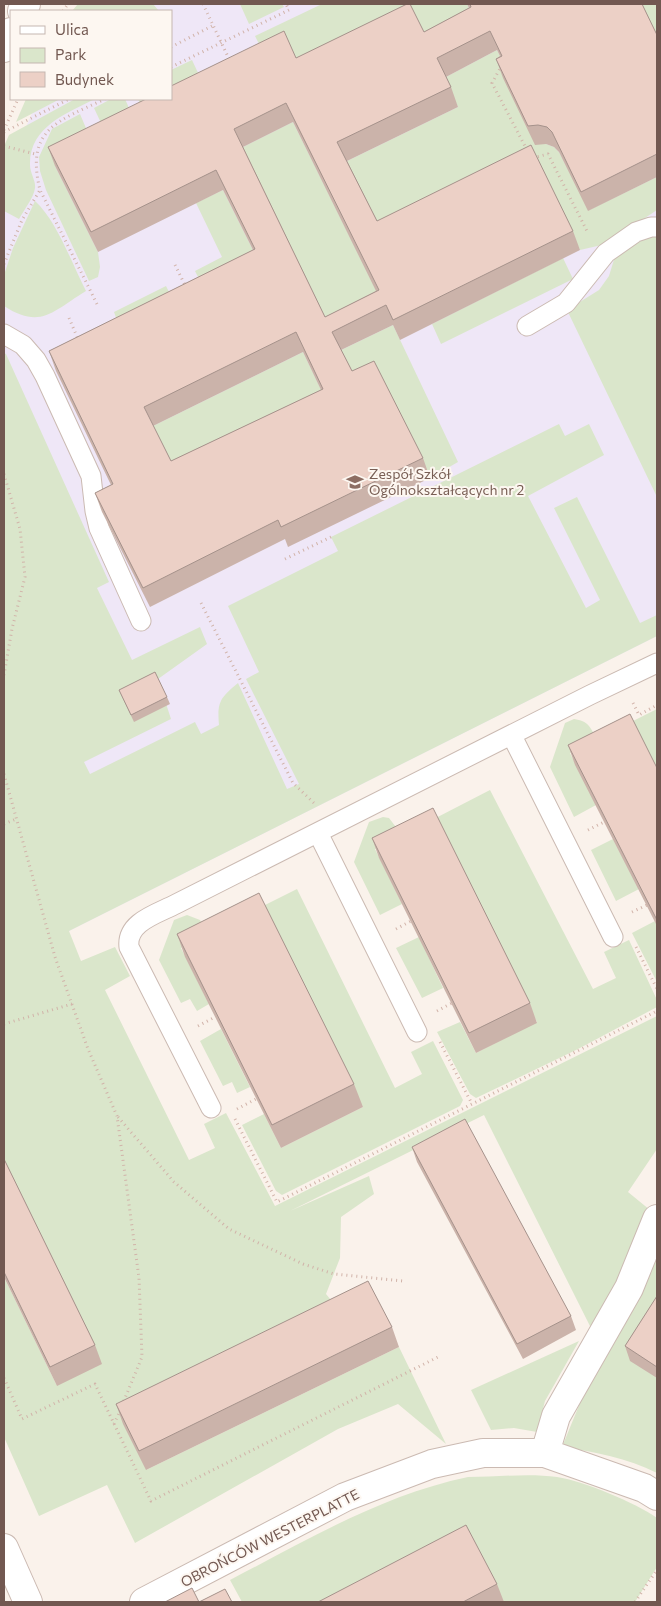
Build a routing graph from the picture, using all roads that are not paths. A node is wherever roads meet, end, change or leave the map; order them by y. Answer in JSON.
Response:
{"nodes":[{"id":1,"x":10,"y":34,"type":"edge"},
{"id":2,"x":4,"y":48,"type":"edge"},
{"id":3,"x":657,"y":227,"type":"edge"},
{"id":4,"x":527,"y":326,"type":"dead end"},
{"id":5,"x":4,"y":334,"type":"edge"},
{"id":6,"x":141,"y":621,"type":"dead end"},
{"id":7,"x":657,"y":664,"type":"edge"},
{"id":8,"x":512,"y":736,"type":"junction"},
{"id":9,"x":323,"y":831,"type":"junction"},
{"id":10,"x":613,"y":937,"type":"dead end"},
{"id":11,"x":417,"y":1032,"type":"dead end"},
{"id":12,"x":211,"y":1108,"type":"dead end"},
{"id":13,"x":657,"y":1219,"type":"edge"},
{"id":14,"x":546,"y":1453,"type":"junction"},
{"id":15,"x":657,"y":1496,"type":"edge"},
{"id":16,"x":4,"y":1548,"type":"edge"},
{"id":17,"x":28,"y":1602,"type":"edge"},
{"id":18,"x":144,"y":1602,"type":"edge"}],
"edges":[{"from":1,"to":2,"type":"street"},
{"from":3,"to":4,"type":"lane"},
{"from":5,"to":6,"type":"lane"},
{"from":7,"to":8,"type":"lane"},
{"from":8,"to":9,"type":"lane"},
{"from":8,"to":10,"type":"lane"},
{"from":9,"to":11,"type":"lane"},
{"from":9,"to":12,"type":"lane"},
{"from":13,"to":14,"type":"street"},
{"from":14,"to":15,"type":"street","name":"OBROŃCÓW WESTERPLATTE"},
{"from":14,"to":18,"type":"street","name":"OBROŃCÓW WESTERPLATTE"},
{"from":16,"to":17,"type":"street"}]}
